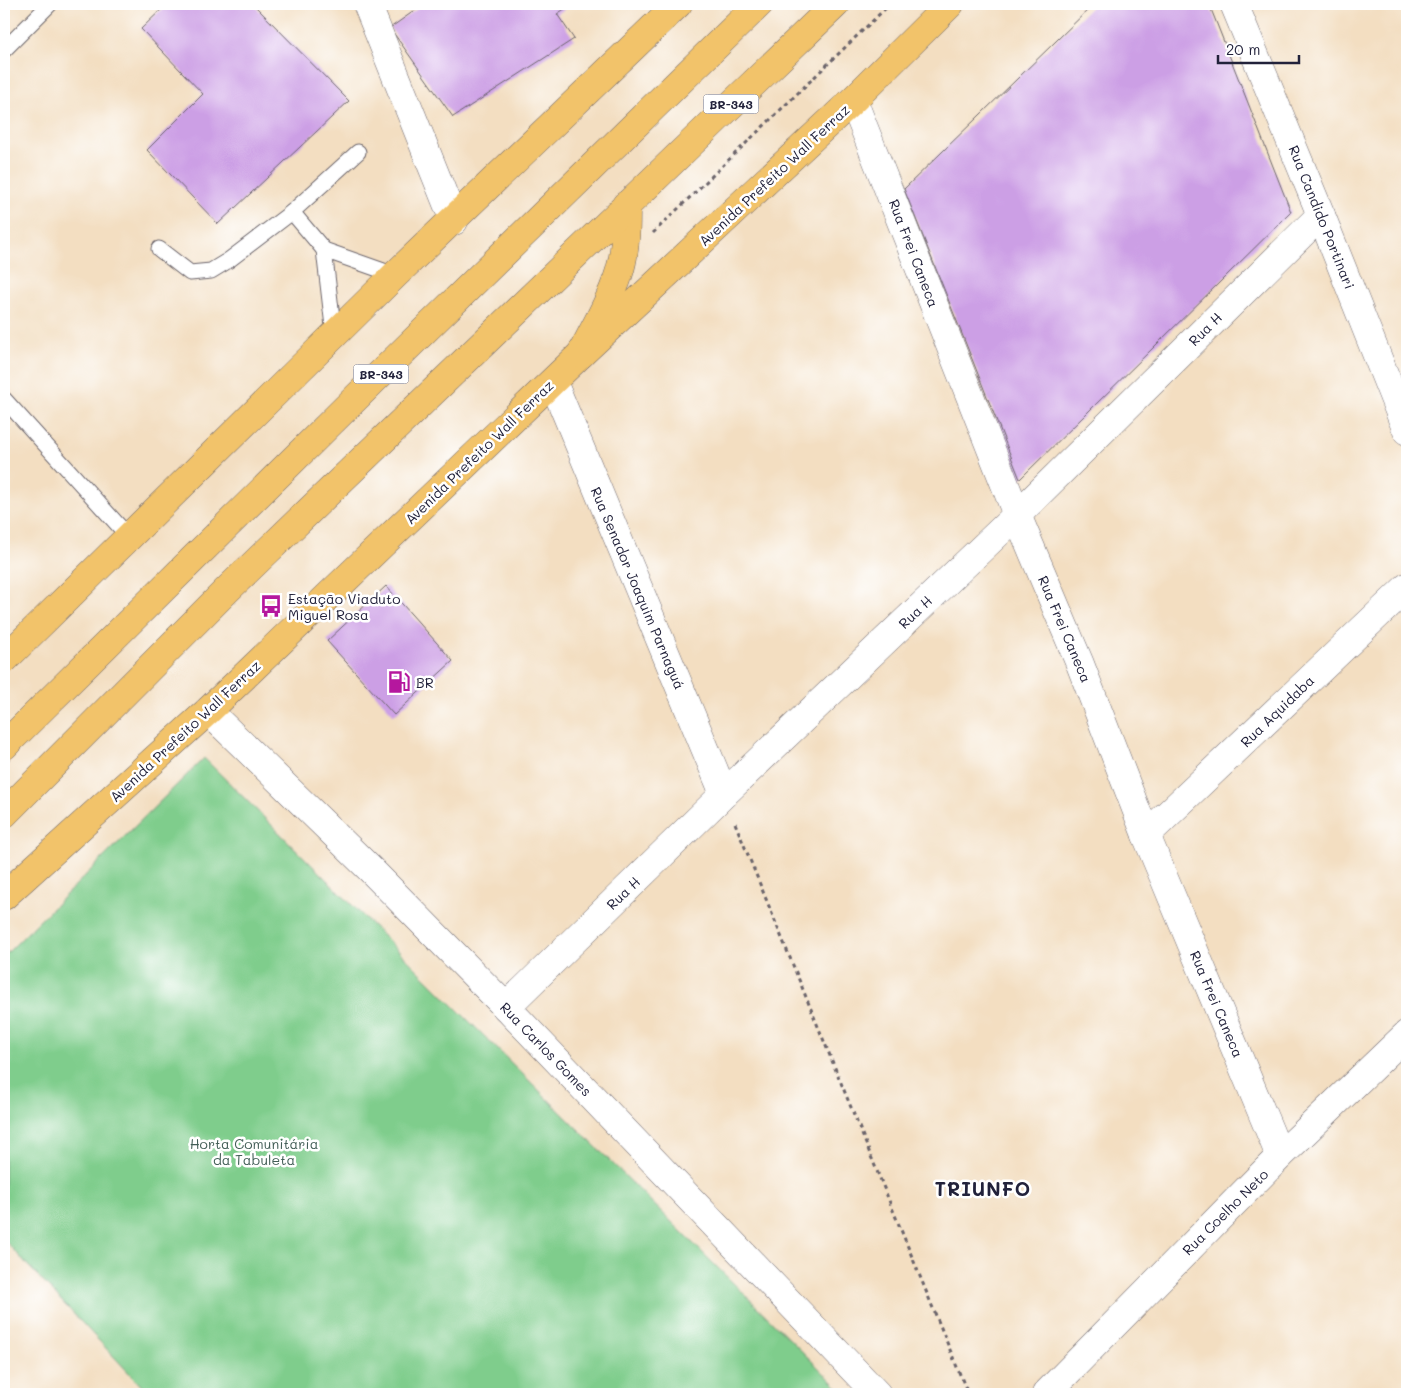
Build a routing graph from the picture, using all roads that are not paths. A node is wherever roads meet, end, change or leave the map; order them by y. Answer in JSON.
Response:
{"nodes":[{"id":1,"x":50,"y":4,"type":"edge"},
{"id":2,"x":367,"y":4,"type":"edge"},
{"id":3,"x":678,"y":4,"type":"edge"},
{"id":4,"x":759,"y":4,"type":"edge"},
{"id":5,"x":836,"y":4,"type":"edge"},
{"id":6,"x":950,"y":4,"type":"edge"},
{"id":7,"x":1234,"y":4,"type":"edge"},
{"id":8,"x":4,"y":50,"type":"edge"},
{"id":9,"x":853,"y":100,"type":"junction"},
{"id":10,"x":358,"y":152,"type":"dead end"},
{"id":11,"x":626,"y":205,"type":"junction"},
{"id":12,"x":292,"y":212,"type":"junction"},
{"id":13,"x":1322,"y":215,"type":"junction"},
{"id":14,"x":454,"y":221,"type":"junction"},
{"id":15,"x":159,"y":249,"type":"dead end"},
{"id":16,"x":324,"y":250,"type":"junction"},
{"id":17,"x":395,"y":275,"type":"junction"},
{"id":18,"x":334,"y":335,"type":"junction"},
{"id":19,"x":581,"y":354,"type":"junction"},
{"id":20,"x":553,"y":382,"type":"junction"},
{"id":21,"x":4,"y":399,"type":"edge"},
{"id":22,"x":1407,"y":431,"type":"edge"},
{"id":23,"x":1016,"y":515,"type":"junction"},
{"id":24,"x":129,"y":537,"type":"junction"},
{"id":25,"x":1407,"y":587,"type":"edge"},
{"id":26,"x":4,"y":660,"type":"edge"},
{"id":27,"x":208,"y":711,"type":"junction"},
{"id":28,"x":4,"y":746,"type":"edge"},
{"id":29,"x":724,"y":794,"type":"junction"},
{"id":30,"x":4,"y":814,"type":"edge"},
{"id":31,"x":1146,"y":835,"type":"junction"},
{"id":32,"x":4,"y":896,"type":"edge"},
{"id":33,"x":506,"y":1007,"type":"junction"},
{"id":34,"x":1407,"y":1034,"type":"edge"},
{"id":35,"x":1280,"y":1156,"type":"junction"},
{"id":36,"x":877,"y":1394,"type":"edge"},
{"id":37,"x":1046,"y":1394,"type":"edge"}],
"edges":[{"from":1,"to":8,"type":"lane"},
{"from":2,"to":14,"type":"street"},
{"from":3,"to":14,"type":"main road"},
{"from":4,"to":28,"type":"main road","number":"BR-343"},
{"from":5,"to":11,"type":"main road","number":"BR-343"},
{"from":6,"to":9,"type":"main road","name":"Avenida Prefeito Wall Ferraz"},
{"from":7,"to":13,"type":"street","name":"Rua Candido Portinari"},
{"from":9,"to":19,"type":"main road","name":"Avenida Prefeito Wall Ferraz"},
{"from":9,"to":23,"type":"street","name":"Rua Frei Caneca"},
{"from":10,"to":12,"type":"lane"},
{"from":11,"to":19,"type":"main road"},
{"from":11,"to":30,"type":"main road"},
{"from":12,"to":15,"type":"lane"},
{"from":12,"to":16,"type":"lane"},
{"from":13,"to":22,"type":"street","name":"Rua Candido Portinari"},
{"from":13,"to":23,"type":"street","name":"Rua H"},
{"from":14,"to":17,"type":"main road"},
{"from":16,"to":17,"type":"lane"},
{"from":16,"to":18,"type":"lane"},
{"from":17,"to":18,"type":"main road"},
{"from":18,"to":24,"type":"main road"},
{"from":19,"to":20,"type":"main road","name":"Avenida Prefeito Wall Ferraz"},
{"from":20,"to":27,"type":"main road","name":"Avenida Prefeito Wall Ferraz"},
{"from":20,"to":29,"type":"street","name":"Rua Senador Joaquim Parnaguá"},
{"from":21,"to":24,"type":"lane"},
{"from":23,"to":29,"type":"street","name":"Rua H"},
{"from":23,"to":31,"type":"street","name":"Rua Frei Caneca"},
{"from":24,"to":26,"type":"main road"},
{"from":25,"to":31,"type":"street","name":"Rua Aquidaba"},
{"from":27,"to":32,"type":"main road","name":"Avenida Prefeito Wall Ferraz"},
{"from":27,"to":33,"type":"street","name":"Rua Carlos Gomes"},
{"from":29,"to":33,"type":"street","name":"Rua H"},
{"from":31,"to":35,"type":"street","name":"Rua Frei Caneca"},
{"from":33,"to":36,"type":"street","name":"Rua Carlos Gomes"},
{"from":34,"to":35,"type":"street","name":"Rua Coelho Neto"},
{"from":35,"to":37,"type":"street","name":"Rua Coelho Neto"}]}
